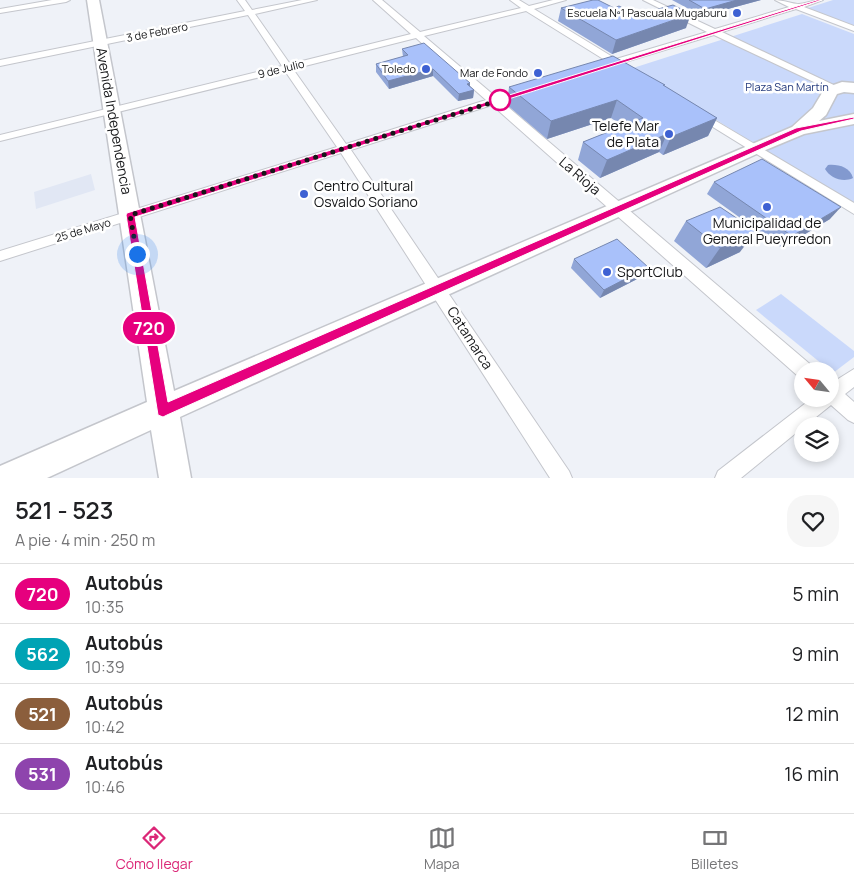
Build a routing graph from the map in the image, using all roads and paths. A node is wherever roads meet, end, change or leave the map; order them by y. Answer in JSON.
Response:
{"nodes":[{"id":1,"x":66,"y":0,"type":"edge"},
{"id":2,"x":93,"y":0,"type":"edge"},
{"id":3,"x":241,"y":0,"type":"edge"},
{"id":4,"x":313,"y":0,"type":"edge"},
{"id":5,"x":377,"y":0,"type":"edge"},
{"id":6,"x":514,"y":0,"type":"edge"},
{"id":7,"x":562,"y":0,"type":"edge"},
{"id":8,"x":647,"y":0,"type":"edge"},
{"id":9,"x":779,"y":0,"type":"edge"},
{"id":10,"x":819,"y":0,"type":"edge"},
{"id":11,"x":796,"y":7,"type":"junction"},
{"id":12,"x":527,"y":8,"type":"junction"},
{"id":13,"x":0,"y":11,"type":"edge"},
{"id":14,"x":250,"y":13,"type":"junction"},
{"id":15,"x":854,"y":29,"type":"edge"},
{"id":16,"x":714,"y":32,"type":"junction"},
{"id":17,"x":418,"y":35,"type":"junction"},
{"id":18,"x":100,"y":43,"type":"junction"},
{"id":19,"x":0,"y":63,"type":"edge"},
{"id":20,"x":616,"y":63,"type":"junction"},
{"id":21,"x":287,"y":67,"type":"junction"},
{"id":22,"x":597,"y":69,"type":"edge"},
{"id":23,"x":632,"y":73,"type":"edge"},
{"id":24,"x":843,"y":89,"type":"edge"},
{"id":25,"x":531,"y":90,"type":"edge"},
{"id":26,"x":494,"y":102,"type":"junction"},
{"id":27,"x":689,"y":108,"type":"edge"},
{"id":28,"x":111,"y":111,"type":"junction"},
{"id":29,"x":854,"y":114,"type":"edge"},
{"id":30,"x":854,"y":119,"type":"edge"},
{"id":31,"x":799,"y":130,"type":"junction"},
{"id":32,"x":0,"y":138,"type":"edge"},
{"id":33,"x":754,"y":148,"type":"junction"},
{"id":34,"x":344,"y":149,"type":"junction"},
{"id":35,"x":618,"y":209,"type":"junction"},
{"id":36,"x":854,"y":209,"type":"edge"},
{"id":37,"x":130,"y":215,"type":"junction"},
{"id":38,"x":0,"y":256,"type":"edge"},
{"id":39,"x":438,"y":289,"type":"junction"},
{"id":40,"x":795,"y":362,"type":"edge"},
{"id":41,"x":854,"y":376,"type":"edge"},
{"id":42,"x":839,"y":387,"type":"edge"},
{"id":43,"x":839,"y":403,"type":"edge"},
{"id":44,"x":813,"y":408,"type":"edge"},
{"id":45,"x":163,"y":411,"type":"junction"},
{"id":46,"x":854,"y":414,"type":"edge"},
{"id":47,"x":10,"y":478,"type":"edge"},
{"id":48,"x":175,"y":478,"type":"edge"},
{"id":49,"x":562,"y":478,"type":"edge"},
{"id":50,"x":725,"y":478,"type":"edge"}],
"edges":[{"from":1,"to":13,"type":"street"},
{"from":2,"to":18,"type":"main road","name":"Avenida Independencia"},
{"from":3,"to":14,"type":"street","name":"Catamarca"},
{"from":4,"to":14,"type":"street","name":"3 de Febrero"},
{"from":5,"to":17,"type":"street","name":"La Rioja"},
{"from":6,"to":12,"type":"street"},
{"from":7,"to":12,"type":"street","name":"9 de Julio"},
{"from":8,"to":16,"type":"street"},
{"from":9,"to":11,"type":"street"},
{"from":10,"to":11,"type":"street"},
{"from":11,"to":15,"type":"street"},
{"from":11,"to":16,"type":"street"},
{"from":12,"to":17,"type":"street","name":"9 de Julio"},
{"from":12,"to":20,"type":"street"},
{"from":14,"to":18,"type":"street","name":"3 de Febrero"},
{"from":14,"to":21,"type":"street","name":"Catamarca"},
{"from":16,"to":20,"type":"street"},
{"from":16,"to":24,"type":"street"},
{"from":17,"to":21,"type":"street","name":"9 de Julio"},
{"from":17,"to":26,"type":"street","name":"La Rioja"},
{"from":18,"to":19,"type":"street","name":"3 de Febrero"},
{"from":18,"to":28,"type":"main road","name":"Avenida Independencia"},
{"from":20,"to":22,"type":"street"},
{"from":20,"to":23,"type":"street"},
{"from":21,"to":28,"type":"street","name":"9 de Julio"},
{"from":21,"to":34,"type":"street","name":"Catamarca"},
{"from":24,"to":29,"type":"main road"},
{"from":24,"to":31,"type":"main road"},
{"from":25,"to":26,"type":"street","name":"25 de Mayo"},
{"from":26,"to":34,"type":"street","name":"25 de Mayo"},
{"from":26,"to":35,"type":"street","name":"La Rioja"},
{"from":27,"to":33,"type":"street"},
{"from":28,"to":32,"type":"street","name":"9 de Julio"},
{"from":28,"to":37,"type":"main road","name":"Avenida Independencia"},
{"from":30,"to":31,"type":"main road"},
{"from":31,"to":33,"type":"main road"},
{"from":33,"to":35,"type":"main road"},
{"from":33,"to":36,"type":"street"},
{"from":34,"to":37,"type":"street","name":"25 de Mayo"},
{"from":34,"to":39,"type":"street","name":"Catamarca"},
{"from":35,"to":39,"type":"main road"},
{"from":35,"to":40,"type":"street","name":"La Rioja"},
{"from":37,"to":38,"type":"street","name":"25 de Mayo"},
{"from":37,"to":45,"type":"main road","name":"Avenida Independencia"},
{"from":39,"to":45,"type":"main road"},
{"from":39,"to":49,"type":"street","name":"Catamarca"},
{"from":41,"to":42,"type":"street"},
{"from":43,"to":46,"type":"street"},
{"from":44,"to":50,"type":"street"},
{"from":45,"to":47,"type":"main road"},
{"from":45,"to":48,"type":"main road","name":"Avenida Independencia"}]}
